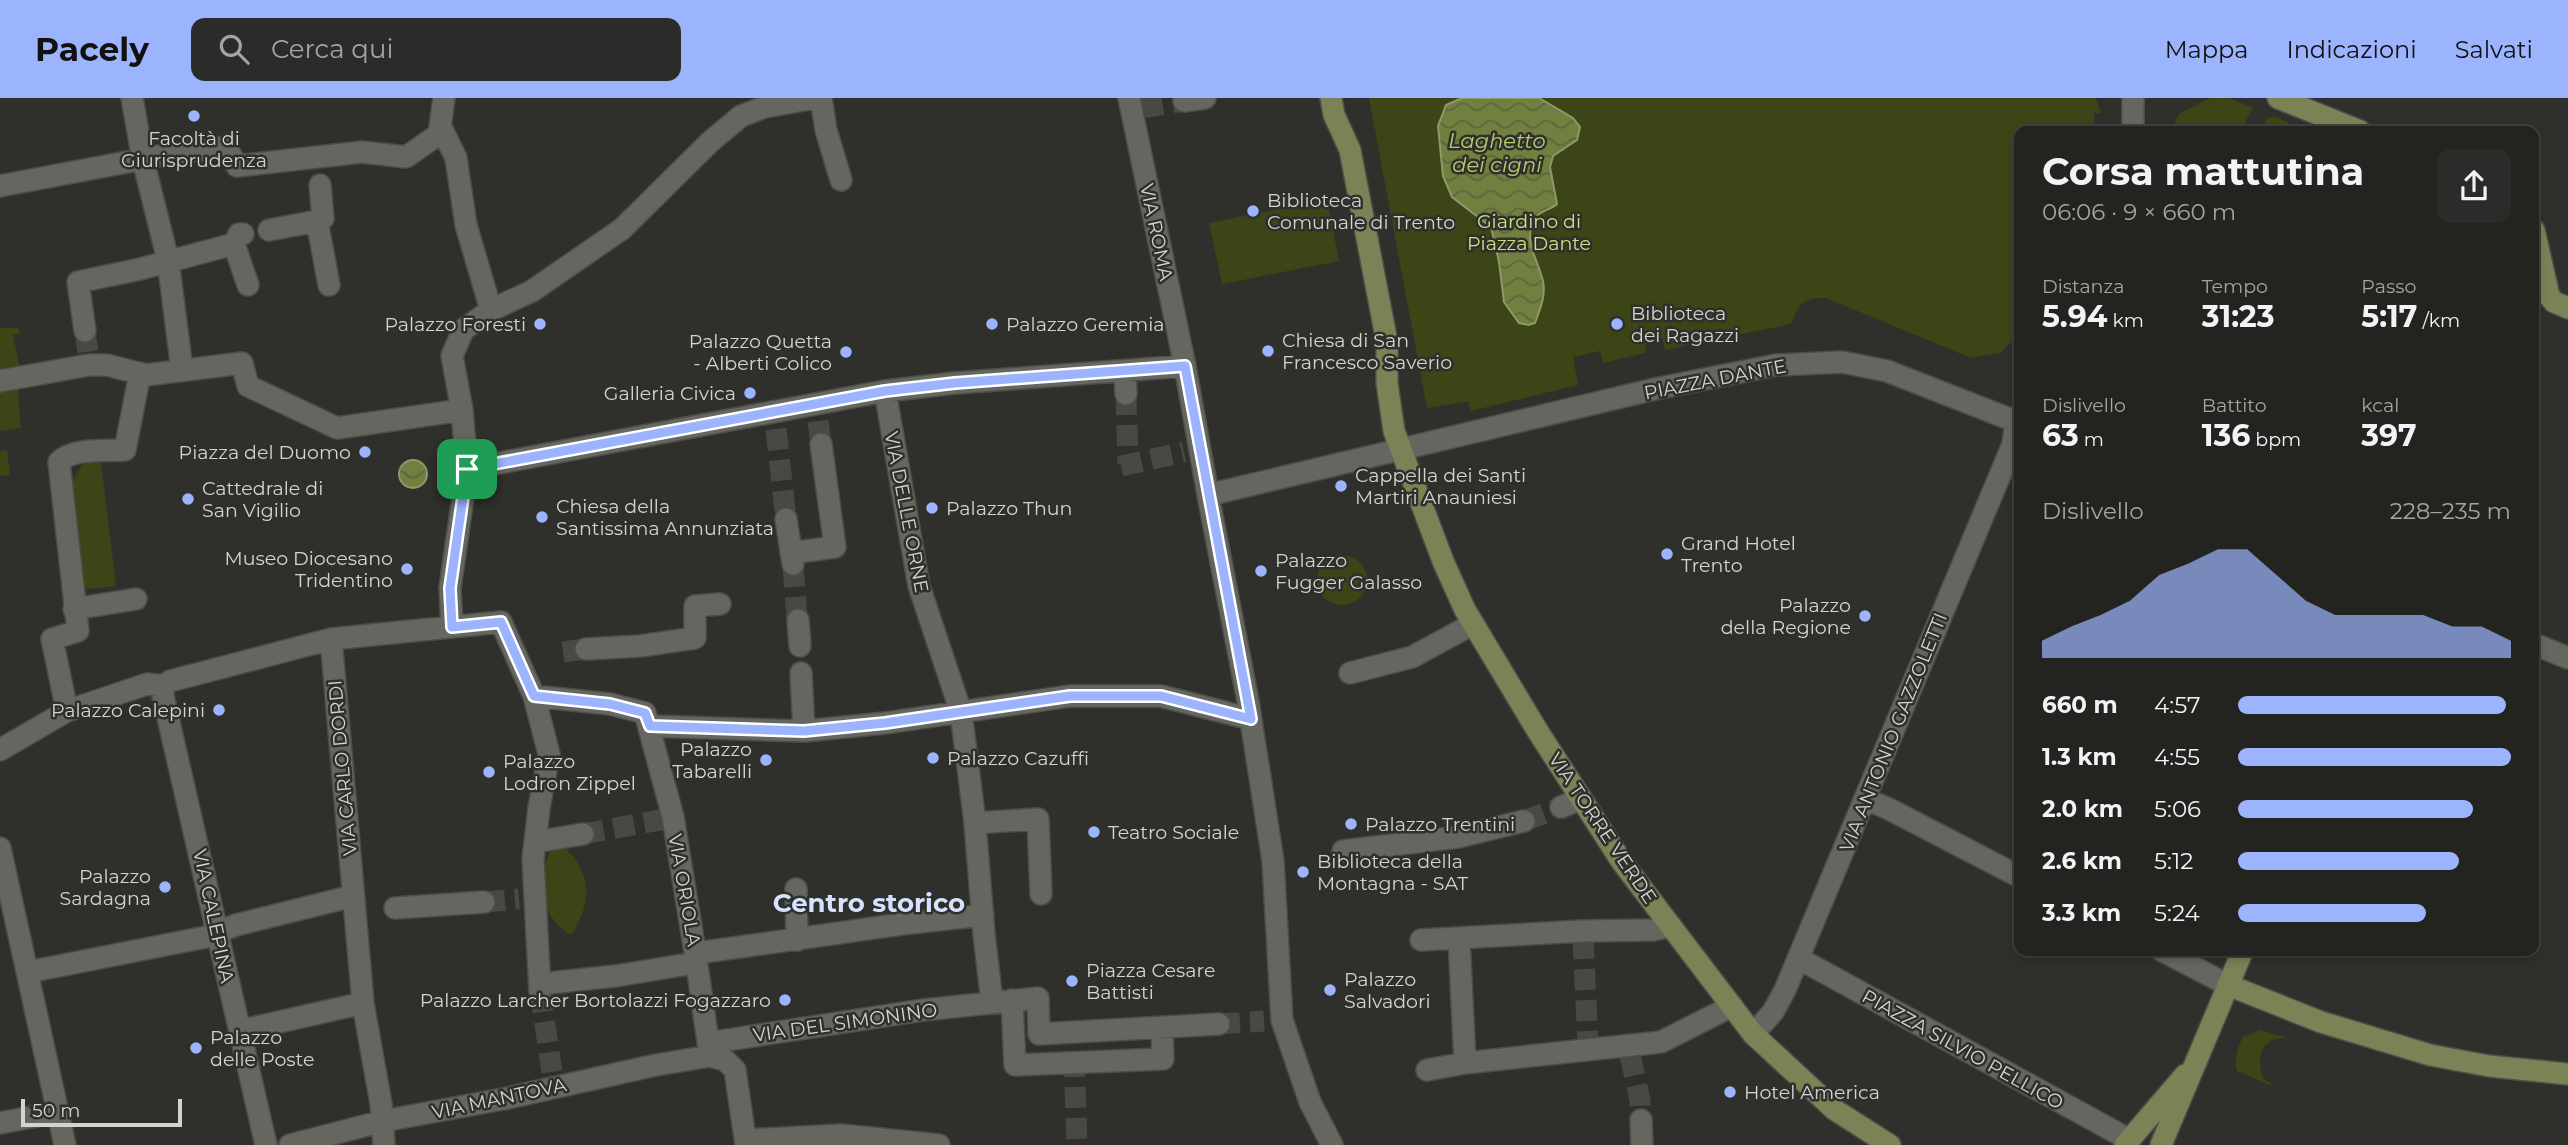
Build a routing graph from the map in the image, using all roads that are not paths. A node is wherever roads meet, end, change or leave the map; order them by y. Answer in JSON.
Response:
{"nodes":[{"id":1,"x":132,"y":98,"type":"edge"},
{"id":2,"x":444,"y":98,"type":"edge"},
{"id":3,"x":816,"y":98,"type":"edge"},
{"id":4,"x":821,"y":98,"type":"edge"},
{"id":5,"x":1331,"y":98,"type":"edge"},
{"id":6,"x":2133,"y":98,"type":"edge"},
{"id":7,"x":2278,"y":98,"type":"edge"},
{"id":8,"x":764,"y":103,"type":"edge"},
{"id":9,"x":1136,"y":105,"type":"edge"},
{"id":10,"x":2133,"y":126,"type":"edge"},
{"id":11,"x":2348,"y":126,"type":"edge"},
{"id":12,"x":441,"y":127,"type":"junction"},
{"id":13,"x":143,"y":160,"type":"junction"},
{"id":14,"x":841,"y":180,"type":"dead end"},
{"id":15,"x":0,"y":186,"type":"edge"},
{"id":16,"x":320,"y":186,"type":"dead end"},
{"id":17,"x":317,"y":221,"type":"junction"},
{"id":18,"x":269,"y":230,"type":"dead end"},
{"id":19,"x":2539,"y":256,"type":"edge"},
{"id":20,"x":168,"y":260,"type":"junction"},
{"id":21,"x":248,"y":285,"type":"dead end"},
{"id":22,"x":329,"y":285,"type":"dead end"},
{"id":23,"x":2568,"y":308,"type":"edge"},
{"id":24,"x":491,"y":310,"type":"junction"},
{"id":25,"x":85,"y":331,"type":"tunnel mouth"},
{"id":26,"x":1185,"y":366,"type":"junction"},
{"id":27,"x":182,"y":370,"type":"junction"},
{"id":28,"x":1125,"y":371,"type":"junction"},
{"id":29,"x":140,"y":373,"type":"junction"},
{"id":30,"x":0,"y":381,"type":"edge"},
{"id":31,"x":885,"y":391,"type":"junction"},
{"id":32,"x":1126,"y":394,"type":"tunnel mouth"},
{"id":33,"x":462,"y":410,"type":"junction"},
{"id":34,"x":2014,"y":419,"type":"edge"},
{"id":35,"x":2014,"y":439,"type":"edge"},
{"id":36,"x":821,"y":444,"type":"tunnel mouth"},
{"id":37,"x":1401,"y":449,"type":"junction"},
{"id":38,"x":467,"y":469,"type":"junction"},
{"id":39,"x":1208,"y":495,"type":"junction"},
{"id":40,"x":786,"y":519,"type":"tunnel mouth"},
{"id":41,"x":136,"y":599,"type":"dead end"},
{"id":42,"x":720,"y":604,"type":"dead end"},
{"id":43,"x":74,"y":609,"type":"junction"},
{"id":44,"x":798,"y":620,"type":"tunnel mouth"},
{"id":45,"x":1473,"y":624,"type":"junction"},
{"id":46,"x":452,"y":627,"type":"junction"},
{"id":47,"x":331,"y":639,"type":"junction"},
{"id":48,"x":800,"y":646,"type":"dead end"},
{"id":49,"x":2539,"y":646,"type":"edge"},
{"id":50,"x":586,"y":649,"type":"tunnel mouth"},
{"id":51,"x":2568,"y":658,"type":"edge"},
{"id":52,"x":801,"y":673,"type":"dead end"},
{"id":53,"x":1350,"y":673,"type":"dead end"},
{"id":54,"x":163,"y":686,"type":"junction"},
{"id":55,"x":534,"y":696,"type":"junction"},
{"id":56,"x":67,"y":711,"type":"junction"},
{"id":57,"x":961,"y":712,"type":"junction"},
{"id":58,"x":1251,"y":719,"type":"junction"},
{"id":59,"x":650,"y":726,"type":"junction"},
{"id":60,"x":804,"y":731,"type":"junction"},
{"id":61,"x":0,"y":750,"type":"edge"},
{"id":62,"x":1581,"y":799,"type":"junction"},
{"id":63,"x":1866,"y":799,"type":"junction"},
{"id":64,"x":1561,"y":807,"type":"tunnel mouth"},
{"id":65,"x":1524,"y":821,"type":"tunnel mouth"},
{"id":66,"x":975,"y":823,"type":"junction"},
{"id":67,"x":583,"y":834,"type":"tunnel mouth"},
{"id":68,"x":535,"y":842,"type":"junction"},
{"id":69,"x":0,"y":848,"type":"edge"},
{"id":70,"x":1343,"y":851,"type":"dead end"},
{"id":71,"x":2014,"y":874,"type":"edge"},
{"id":72,"x":796,"y":889,"type":"dead end"},
{"id":73,"x":1041,"y":894,"type":"dead end"},
{"id":74,"x":353,"y":896,"type":"junction"},
{"id":75,"x":484,"y":902,"type":"tunnel mouth"},
{"id":76,"x":395,"y":908,"type":"dead end"},
{"id":77,"x":983,"y":925,"type":"junction"},
{"id":78,"x":1671,"y":926,"type":"junction"},
{"id":79,"x":219,"y":932,"type":"junction"},
{"id":80,"x":1459,"y":938,"type":"junction"},
{"id":81,"x":797,"y":940,"type":"junction"},
{"id":82,"x":1421,"y":940,"type":"dead end"},
{"id":83,"x":2172,"y":956,"type":"edge"},
{"id":84,"x":2240,"y":956,"type":"edge"},
{"id":85,"x":696,"y":958,"type":"junction"},
{"id":86,"x":1798,"y":958,"type":"junction"},
{"id":87,"x":28,"y":972,"type":"junction"},
{"id":88,"x":2228,"y":985,"type":"junction"},
{"id":89,"x":995,"y":1002,"type":"junction"},
{"id":90,"x":363,"y":1003,"type":"junction"},
{"id":91,"x":1732,"y":1006,"type":"junction"},
{"id":92,"x":1219,"y":1024,"type":"tunnel mouth"},
{"id":93,"x":1162,"y":1028,"type":"junction"},
{"id":94,"x":239,"y":1031,"type":"junction"},
{"id":95,"x":1073,"y":1032,"type":"junction"},
{"id":96,"x":1753,"y":1034,"type":"junction"},
{"id":97,"x":709,"y":1050,"type":"junction"},
{"id":98,"x":1074,"y":1056,"type":"tunnel mouth"},
{"id":99,"x":1465,"y":1063,"type":"junction"},
{"id":100,"x":2196,"y":1063,"type":"junction"},
{"id":101,"x":1427,"y":1070,"type":"dead end"},
{"id":102,"x":2568,"y":1074,"type":"edge"},
{"id":103,"x":58,"y":1112,"type":"junction"},
{"id":104,"x":1641,"y":1120,"type":"tunnel mouth"},
{"id":105,"x":383,"y":1121,"type":"junction"},
{"id":106,"x":0,"y":1123,"type":"edge"},
{"id":107,"x":746,"y":1142,"type":"edge"},
{"id":108,"x":1875,"y":1142,"type":"edge"},
{"id":109,"x":2126,"y":1142,"type":"edge"},
{"id":110,"x":65,"y":1145,"type":"edge"},
{"id":111,"x":266,"y":1145,"type":"edge"},
{"id":112,"x":290,"y":1145,"type":"edge"},
{"id":113,"x":384,"y":1145,"type":"edge"},
{"id":114,"x":939,"y":1145,"type":"edge"},
{"id":115,"x":1332,"y":1145,"type":"edge"},
{"id":116,"x":1642,"y":1145,"type":"edge"},
{"id":117,"x":2161,"y":1145,"type":"edge"}],
"edges":[{"from":1,"to":13,"type":"street"},
{"from":2,"to":12,"type":"street"},
{"from":3,"to":8,"type":"street"},
{"from":4,"to":14,"type":"street"},
{"from":5,"to":37,"type":"main road","name":"VIA TORRE VERDE"},
{"from":6,"to":10,"type":"street"},
{"from":7,"to":11,"type":"main road"},
{"from":8,"to":24,"type":"street"},
{"from":9,"to":26,"type":"street","name":"VIA ROMA"},
{"from":12,"to":13,"type":"street"},
{"from":12,"to":24,"type":"street"},
{"from":13,"to":15,"type":"street"},
{"from":13,"to":20,"type":"street"},
{"from":16,"to":17,"type":"street"},
{"from":17,"to":18,"type":"street"},
{"from":17,"to":22,"type":"street"},
{"from":19,"to":23,"type":"main road"},
{"from":20,"to":21,"type":"street"},
{"from":20,"to":25,"type":"street"},
{"from":20,"to":27,"type":"street"},
{"from":24,"to":33,"type":"street"},
{"from":26,"to":28,"type":"street"},
{"from":26,"to":39,"type":"street","name":"VIA ROMA"},
{"from":27,"to":29,"type":"street"},
{"from":27,"to":33,"type":"street"},
{"from":28,"to":31,"type":"street"},
{"from":28,"to":32,"type":"street"},
{"from":29,"to":30,"type":"street"},
{"from":29,"to":43,"type":"street"},
{"from":31,"to":38,"type":"street"},
{"from":31,"to":57,"type":"street","name":"VIA DELLE ORNE"},
{"from":33,"to":38,"type":"street"},
{"from":34,"to":37,"type":"street","name":"PIAZZA DANTE"},
{"from":35,"to":63,"type":"street","name":"VIA ANTONIO GAZZOLETTI"},
{"from":36,"to":40,"type":"street"},
{"from":37,"to":39,"type":"street","name":"PIAZZA DANTE"},
{"from":37,"to":45,"type":"main road","name":"VIA TORRE VERDE"},
{"from":38,"to":46,"type":"street"},
{"from":39,"to":58,"type":"street","name":"VIA ROMA"},
{"from":41,"to":43,"type":"street"},
{"from":42,"to":50,"type":"street"},
{"from":43,"to":56,"type":"street"},
{"from":44,"to":48,"type":"street"},
{"from":45,"to":53,"type":"street"},
{"from":45,"to":62,"type":"main road","name":"VIA TORRE VERDE"},
{"from":46,"to":47,"type":"street"},
{"from":46,"to":55,"type":"street"},
{"from":47,"to":54,"type":"street"},
{"from":47,"to":74,"type":"street","name":"VIA CARLO DORDI"},
{"from":49,"to":51,"type":"street"},
{"from":52,"to":60,"type":"street"},
{"from":54,"to":56,"type":"street"},
{"from":54,"to":79,"type":"street","name":"VIA CALEPINA"},
{"from":55,"to":59,"type":"street"},
{"from":55,"to":68,"type":"street"},
{"from":56,"to":61,"type":"street"},
{"from":57,"to":58,"type":"street"},
{"from":57,"to":60,"type":"street"},
{"from":57,"to":66,"type":"street","name":"VIA DELLE ORNE"},
{"from":58,"to":115,"type":"street","name":"VIA ROMA"},
{"from":59,"to":60,"type":"street"},
{"from":59,"to":85,"type":"street","name":"VIA ORIOLA"},
{"from":62,"to":64,"type":"street"},
{"from":62,"to":78,"type":"main road","name":"VIA TORRE VERDE"},
{"from":63,"to":71,"type":"street"},
{"from":63,"to":86,"type":"street","name":"VIA ANTONIO GAZZOLETTI"},
{"from":65,"to":70,"type":"street"},
{"from":66,"to":73,"type":"street"},
{"from":66,"to":77,"type":"street","name":"VIA DELLE ORNE"},
{"from":67,"to":68,"type":"street"},
{"from":68,"to":85,"type":"street"},
{"from":69,"to":87,"type":"street"},
{"from":72,"to":81,"type":"street"},
{"from":74,"to":79,"type":"street"},
{"from":74,"to":90,"type":"street","name":"VIA CARLO DORDI"},
{"from":75,"to":76,"type":"street"},
{"from":77,"to":81,"type":"street"},
{"from":77,"to":89,"type":"street"},
{"from":78,"to":80,"type":"street"},
{"from":78,"to":91,"type":"main road","name":"VIA TORRE VERDE"},
{"from":79,"to":87,"type":"street"},
{"from":79,"to":94,"type":"street","name":"VIA CALEPINA"},
{"from":80,"to":82,"type":"street"},
{"from":80,"to":99,"type":"street"},
{"from":81,"to":85,"type":"street"},
{"from":83,"to":88,"type":"street"},
{"from":84,"to":88,"type":"main road"},
{"from":85,"to":97,"type":"street","name":"VIA ORIOLA"},
{"from":86,"to":96,"type":"street","name":"VIA ANTONIO GAZZOLETTI"},
{"from":86,"to":109,"type":"street","name":"PIAZZA SILVIO PELLICO"},
{"from":87,"to":103,"type":"street"},
{"from":88,"to":100,"type":"main road"},
{"from":88,"to":102,"type":"main road"},
{"from":89,"to":93,"type":"street"},
{"from":89,"to":95,"type":"street"},
{"from":89,"to":97,"type":"street","name":"VIA DEL SIMONINO"},
{"from":90,"to":94,"type":"street"},
{"from":90,"to":105,"type":"street","name":"VIA CARLO DORDI"},
{"from":91,"to":96,"type":"main road","name":"VIA TORRE VERDE"},
{"from":91,"to":99,"type":"street"},
{"from":92,"to":93,"type":"street"},
{"from":93,"to":95,"type":"street"},
{"from":94,"to":111,"type":"street","name":"VIA CALEPINA"},
{"from":95,"to":98,"type":"street"},
{"from":96,"to":108,"type":"main road","name":"VIA TORRE VERDE"},
{"from":97,"to":105,"type":"street","name":"VIA MANTOVA"},
{"from":97,"to":107,"type":"street"},
{"from":99,"to":101,"type":"street"},
{"from":100,"to":109,"type":"main road"},
{"from":100,"to":117,"type":"main road"},
{"from":103,"to":106,"type":"street"},
{"from":103,"to":110,"type":"street"},
{"from":104,"to":116,"type":"street"},
{"from":105,"to":112,"type":"street","name":"VIA MANTOVA"},
{"from":105,"to":113,"type":"street","name":"VIA CARLO DORDI"},
{"from":107,"to":114,"type":"street"}]}
